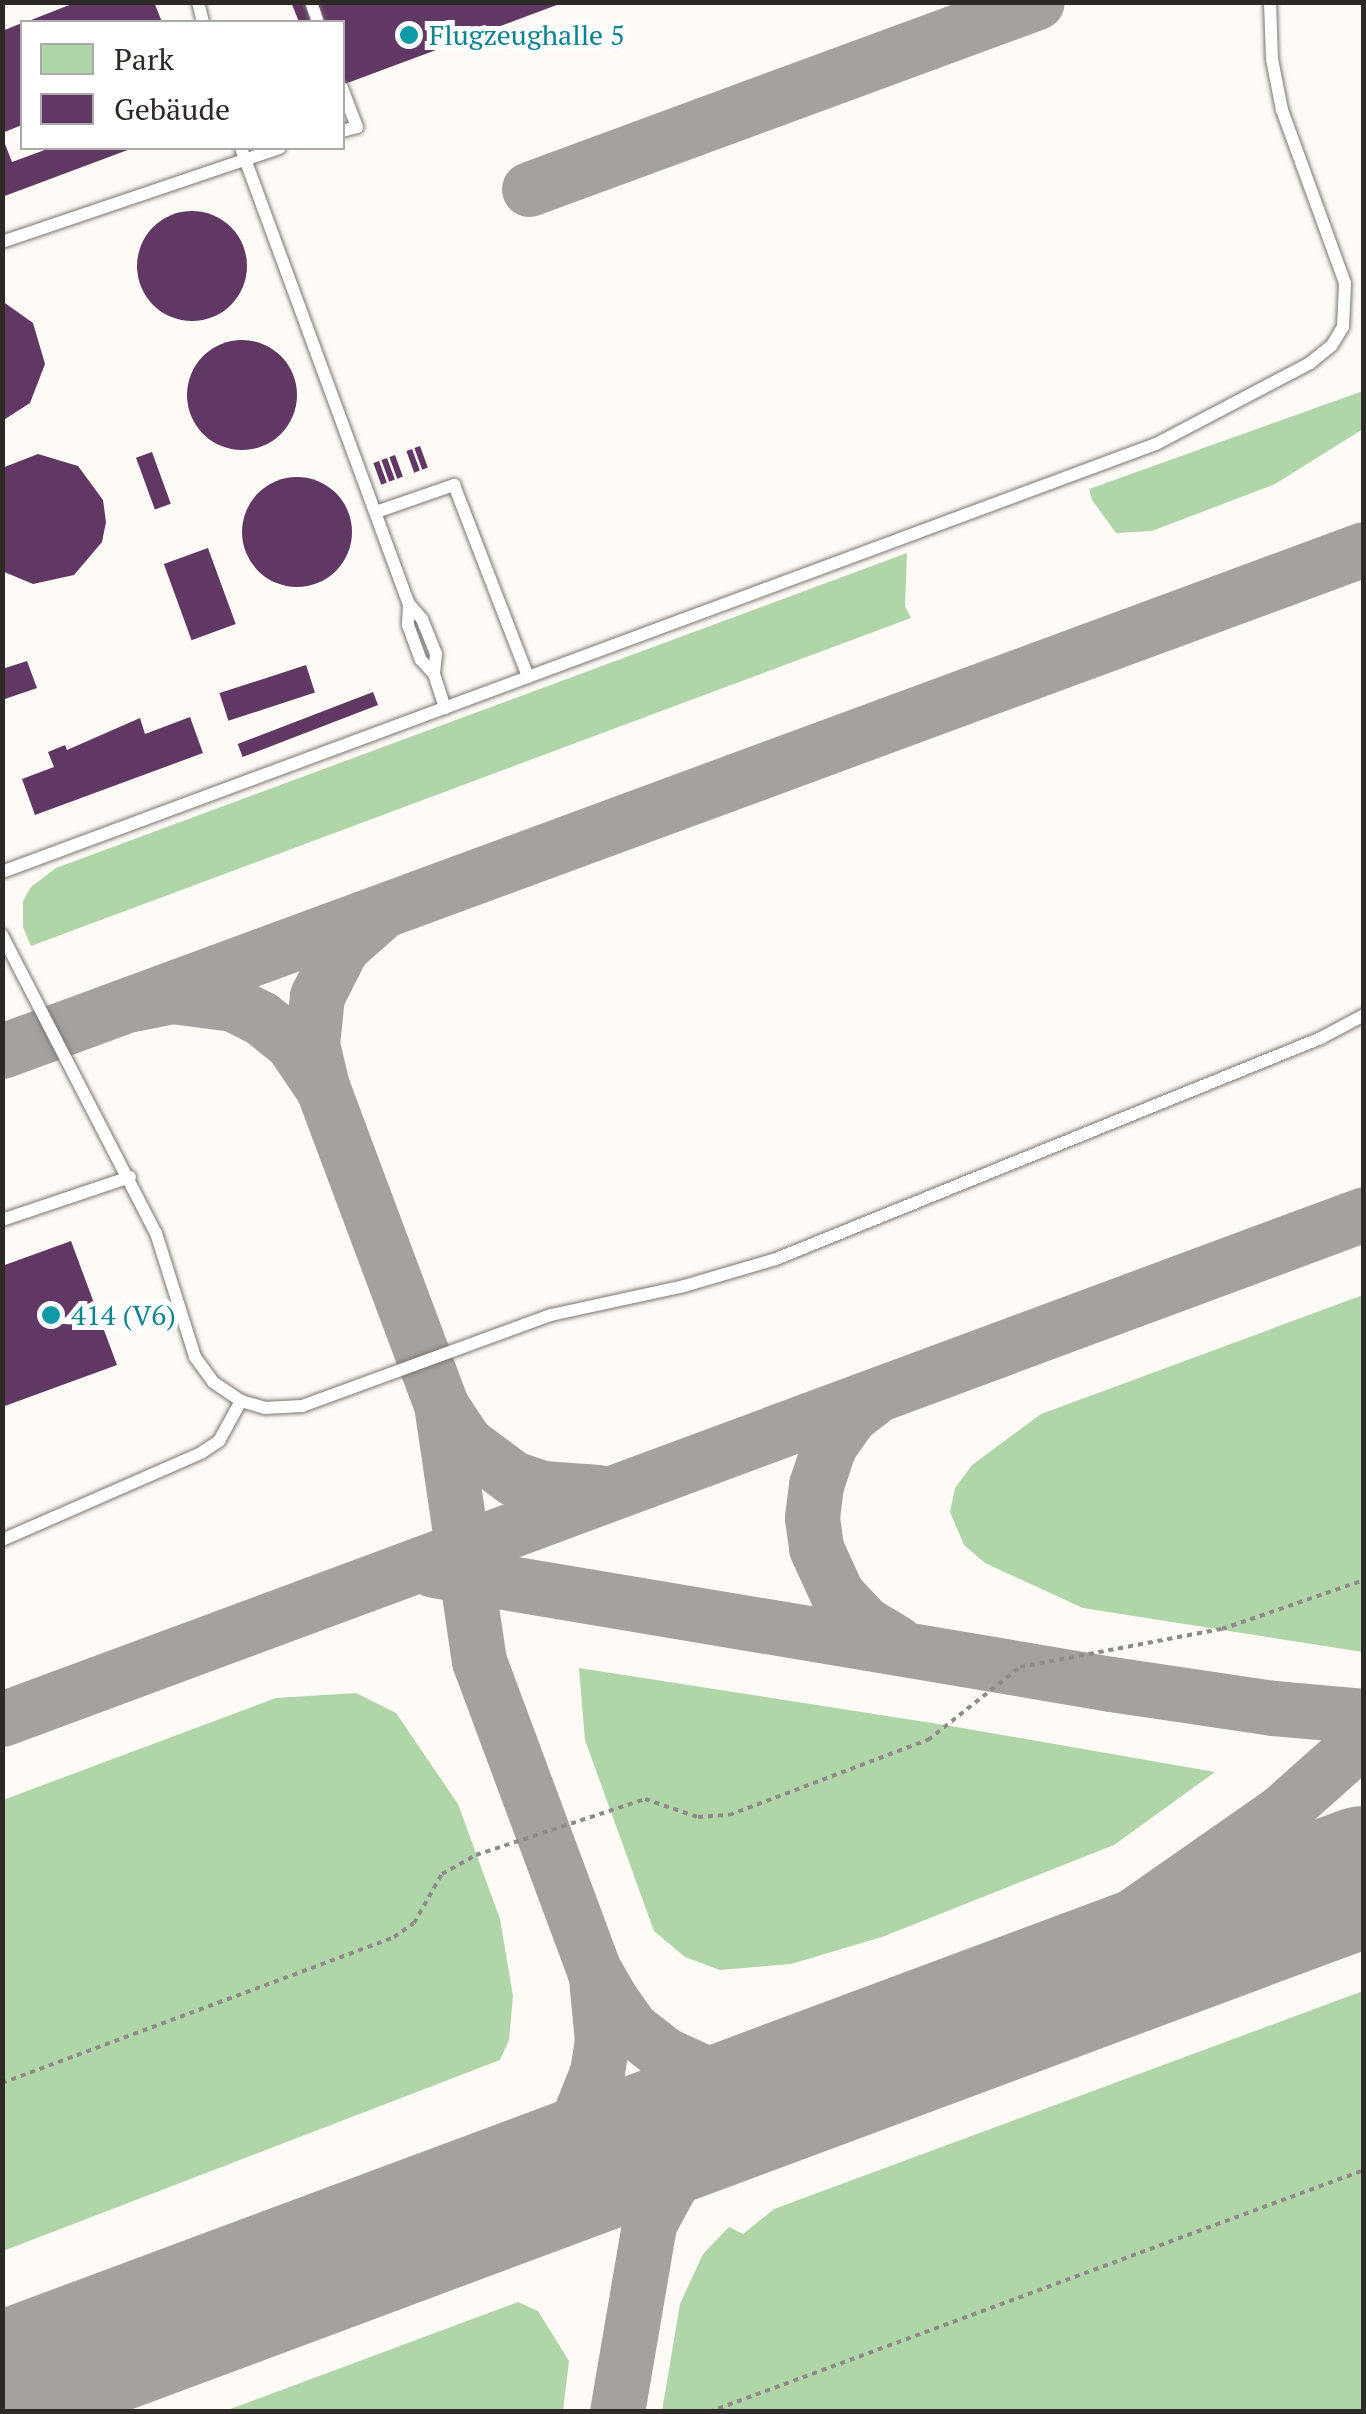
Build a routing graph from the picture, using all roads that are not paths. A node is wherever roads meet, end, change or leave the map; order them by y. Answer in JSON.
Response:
{"nodes":[{"id":1,"x":1270,"y":2,"type":"edge"},
{"id":2,"x":345,"y":96,"type":"edge"},
{"id":3,"x":345,"y":130,"type":"edge"},
{"id":4,"x":243,"y":152,"type":"edge"},
{"id":5,"x":2,"y":242,"type":"edge"},
{"id":6,"x":376,"y":512,"type":"junction"},
{"id":7,"x":528,"y":677,"type":"junction"},
{"id":8,"x":444,"y":708,"type":"junction"},
{"id":9,"x":2,"y":872,"type":"edge"},
{"id":10,"x":2,"y":936,"type":"edge"},
{"id":11,"x":1364,"y":1015,"type":"edge"},
{"id":12,"x":130,"y":1177,"type":"junction"},
{"id":13,"x":2,"y":1220,"type":"edge"},
{"id":14,"x":242,"y":1401,"type":"junction"},
{"id":15,"x":2,"y":1540,"type":"edge"}],
"edges":[{"from":1,"to":7,"type":"lane"},
{"from":2,"to":3,"type":"lane"},
{"from":4,"to":5,"type":"lane"},
{"from":4,"to":6,"type":"lane"},
{"from":6,"to":7,"type":"lane"},
{"from":6,"to":8,"type":"lane"},
{"from":7,"to":8,"type":"lane"},
{"from":8,"to":9,"type":"lane"},
{"from":10,"to":12,"type":"lane"},
{"from":11,"to":14,"type":"lane"},
{"from":12,"to":13,"type":"lane"},
{"from":12,"to":14,"type":"lane"},
{"from":14,"to":15,"type":"lane"}]}
